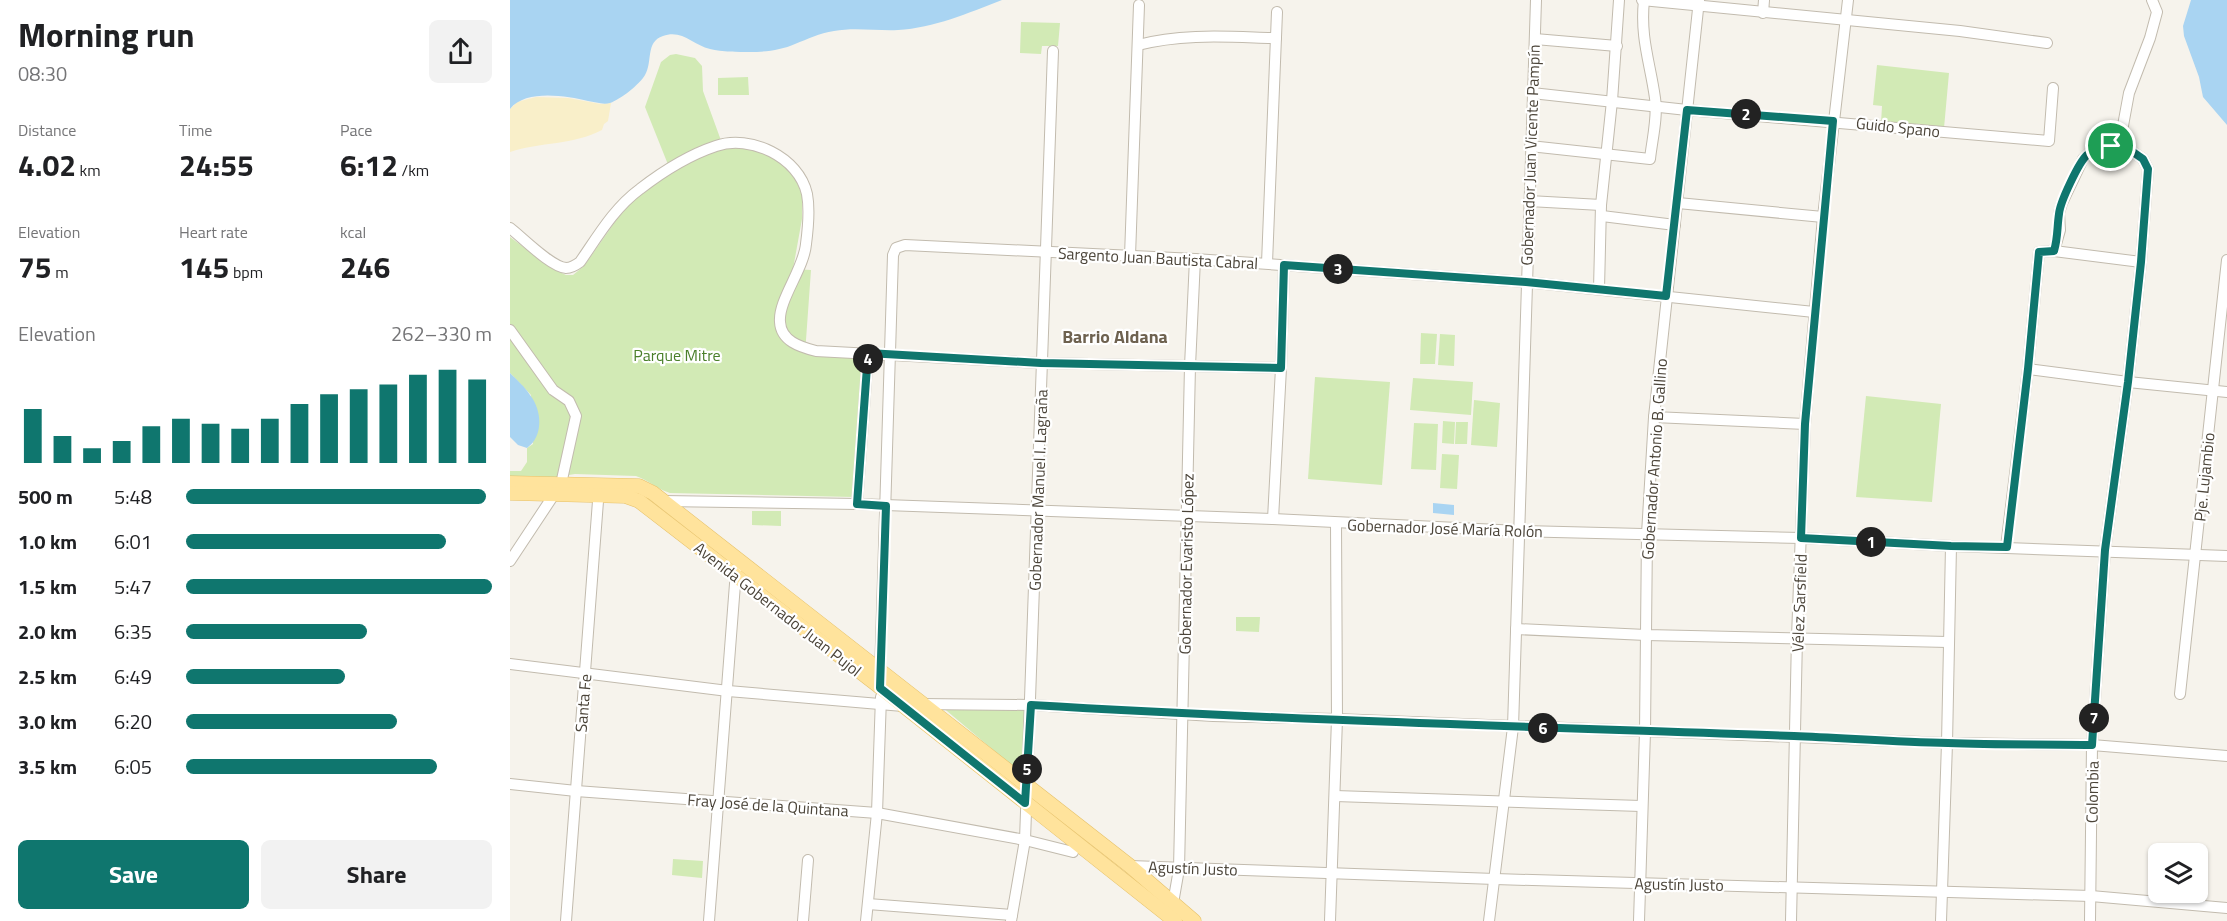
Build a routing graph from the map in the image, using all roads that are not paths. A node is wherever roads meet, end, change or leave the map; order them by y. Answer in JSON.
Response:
{"nodes":[{"id":1,"x":1536,"y":0,"type":"edge"},
{"id":2,"x":1619,"y":0,"type":"edge"},
{"id":3,"x":1643,"y":0,"type":"edge"},
{"id":4,"x":1764,"y":0,"type":"edge"},
{"id":5,"x":1848,"y":0,"type":"edge"},
{"id":6,"x":2152,"y":0,"type":"edge"},
{"id":7,"x":1699,"y":3,"type":"edge"},
{"id":8,"x":1139,"y":5,"type":"dead end"},
{"id":9,"x":1277,"y":12,"type":"dead end"},
{"id":10,"x":1763,"y":13,"type":"junction"},
{"id":11,"x":1845,"y":20,"type":"junction"},
{"id":12,"x":1276,"y":38,"type":"junction"},
{"id":13,"x":1535,"y":39,"type":"junction"},
{"id":14,"x":2047,"y":43,"type":"dead end"},
{"id":15,"x":1138,"y":45,"type":"junction"},
{"id":16,"x":1617,"y":46,"type":"junction"},
{"id":17,"x":1053,"y":51,"type":"dead end"},
{"id":18,"x":2053,"y":88,"type":"dead end"},
{"id":19,"x":1532,"y":93,"type":"junction"},
{"id":20,"x":1612,"y":102,"type":"junction"},
{"id":21,"x":1656,"y":106,"type":"junction"},
{"id":22,"x":1687,"y":110,"type":"junction"},
{"id":23,"x":1833,"y":121,"type":"junction"},
{"id":24,"x":2117,"y":141,"type":"junction"},
{"id":25,"x":1530,"y":146,"type":"junction"},
{"id":26,"x":1607,"y":154,"type":"junction"},
{"id":27,"x":1529,"y":201,"type":"junction"},
{"id":28,"x":1678,"y":203,"type":"junction"},
{"id":29,"x":1602,"y":210,"type":"junction"},
{"id":30,"x":1823,"y":217,"type":"junction"},
{"id":31,"x":1674,"y":225,"type":"junction"},
{"id":32,"x":510,"y":228,"type":"edge"},
{"id":33,"x":2054,"y":251,"type":"junction"},
{"id":34,"x":1045,"y":252,"type":"junction"},
{"id":35,"x":1130,"y":256,"type":"junction"},
{"id":36,"x":1195,"y":259,"type":"junction"},
{"id":37,"x":2227,"y":260,"type":"edge"},
{"id":38,"x":2141,"y":262,"type":"junction"},
{"id":39,"x":1268,"y":263,"type":"junction"},
{"id":40,"x":1284,"y":265,"type":"junction"},
{"id":41,"x":1526,"y":282,"type":"junction"},
{"id":42,"x":1599,"y":290,"type":"junction"},
{"id":43,"x":1666,"y":296,"type":"junction"},
{"id":44,"x":1814,"y":312,"type":"junction"},
{"id":45,"x":510,"y":330,"type":"edge"},
{"id":46,"x":868,"y":353,"type":"junction"},
{"id":47,"x":890,"y":354,"type":"junction"},
{"id":48,"x":1041,"y":363,"type":"junction"},
{"id":49,"x":1190,"y":366,"type":"junction"},
{"id":50,"x":1281,"y":368,"type":"junction"},
{"id":51,"x":2028,"y":369,"type":"junction"},
{"id":52,"x":2128,"y":382,"type":"junction"},
{"id":53,"x":2213,"y":390,"type":"junction"},
{"id":54,"x":2227,"y":392,"type":"edge"},
{"id":55,"x":1654,"y":417,"type":"junction"},
{"id":56,"x":1805,"y":424,"type":"junction"},
{"id":57,"x":510,"y":483,"type":"edge"},
{"id":58,"x":557,"y":489,"type":"junction"},
{"id":59,"x":599,"y":490,"type":"junction"},
{"id":60,"x":510,"y":492,"type":"edge"},
{"id":61,"x":663,"y":501,"type":"junction"},
{"id":62,"x":857,"y":504,"type":"junction"},
{"id":63,"x":886,"y":506,"type":"junction"},
{"id":64,"x":1037,"y":511,"type":"junction"},
{"id":65,"x":1187,"y":516,"type":"junction"},
{"id":66,"x":1273,"y":519,"type":"junction"},
{"id":67,"x":1336,"y":523,"type":"junction"},
{"id":68,"x":1519,"y":531,"type":"junction"},
{"id":69,"x":1647,"y":534,"type":"junction"},
{"id":70,"x":1801,"y":538,"type":"junction"},
{"id":71,"x":1951,"y":546,"type":"junction"},
{"id":72,"x":2007,"y":547,"type":"junction"},
{"id":73,"x":2105,"y":550,"type":"junction"},
{"id":74,"x":2196,"y":554,"type":"junction"},
{"id":75,"x":2227,"y":556,"type":"edge"},
{"id":76,"x":737,"y":560,"type":"junction"},
{"id":77,"x":510,"y":561,"type":"edge"},
{"id":78,"x":735,"y":577,"type":"junction"},
{"id":79,"x":1516,"y":629,"type":"junction"},
{"id":80,"x":1646,"y":635,"type":"junction"},
{"id":81,"x":1797,"y":637,"type":"junction"},
{"id":82,"x":1948,"y":642,"type":"junction"},
{"id":83,"x":510,"y":664,"type":"edge"},
{"id":84,"x":880,"y":670,"type":"junction"},
{"id":85,"x":586,"y":674,"type":"junction"},
{"id":86,"x":880,"y":688,"type":"junction"},
{"id":87,"x":728,"y":691,"type":"junction"},
{"id":88,"x":2180,"y":694,"type":"dead end"},
{"id":89,"x":881,"y":703,"type":"junction"},
{"id":90,"x":921,"y":703,"type":"junction"},
{"id":91,"x":1031,"y":705,"type":"junction"},
{"id":92,"x":903,"y":706,"type":"junction"},
{"id":93,"x":1184,"y":714,"type":"junction"},
{"id":94,"x":1337,"y":719,"type":"junction"},
{"id":95,"x":1513,"y":727,"type":"junction"},
{"id":96,"x":1645,"y":732,"type":"junction"},
{"id":97,"x":1795,"y":736,"type":"junction"},
{"id":98,"x":1947,"y":743,"type":"junction"},
{"id":99,"x":2092,"y":745,"type":"junction"},
{"id":100,"x":2227,"y":756,"type":"edge"},
{"id":101,"x":510,"y":784,"type":"edge"},
{"id":102,"x":576,"y":791,"type":"junction"},
{"id":103,"x":1026,"y":793,"type":"junction"},
{"id":104,"x":1335,"y":796,"type":"junction"},
{"id":105,"x":719,"y":802,"type":"junction"},
{"id":106,"x":1504,"y":803,"type":"junction"},
{"id":107,"x":1641,"y":806,"type":"junction"},
{"id":108,"x":877,"y":813,"type":"junction"},
{"id":109,"x":1025,"y":840,"type":"junction"},
{"id":110,"x":1073,"y":852,"type":"dead end"},
{"id":111,"x":808,"y":860,"type":"dead end"},
{"id":112,"x":1130,"y":866,"type":"junction"},
{"id":113,"x":1179,"y":869,"type":"junction"},
{"id":114,"x":1333,"y":873,"type":"junction"},
{"id":115,"x":1495,"y":879,"type":"junction"},
{"id":116,"x":1639,"y":883,"type":"junction"},
{"id":117,"x":1792,"y":887,"type":"junction"},
{"id":118,"x":1941,"y":893,"type":"junction"},
{"id":119,"x":2091,"y":896,"type":"junction"},
{"id":120,"x":1174,"y":902,"type":"junction"},
{"id":121,"x":868,"y":904,"type":"junction"},
{"id":122,"x":2227,"y":908,"type":"edge"},
{"id":123,"x":1012,"y":918,"type":"edge"},
{"id":124,"x":1172,"y":920,"type":"edge"},
{"id":125,"x":566,"y":921,"type":"edge"},
{"id":126,"x":709,"y":921,"type":"edge"},
{"id":127,"x":803,"y":921,"type":"edge"},
{"id":128,"x":866,"y":921,"type":"edge"},
{"id":129,"x":1194,"y":921,"type":"edge"},
{"id":130,"x":1330,"y":921,"type":"edge"},
{"id":131,"x":1490,"y":921,"type":"edge"},
{"id":132,"x":1639,"y":921,"type":"edge"},
{"id":133,"x":1791,"y":921,"type":"edge"},
{"id":134,"x":1941,"y":921,"type":"edge"},
{"id":135,"x":2090,"y":921,"type":"edge"}],
"edges":[{"from":1,"to":13,"type":"street","name":"Gobernador Juan Vicente Pampín"},
{"from":2,"to":16,"type":"street"},
{"from":3,"to":7,"type":"street"},
{"from":3,"to":21,"type":"street"},
{"from":4,"to":10,"type":"street"},
{"from":5,"to":11,"type":"street","name":"Vélez Sarsfield"},
{"from":6,"to":24,"type":"street"},
{"from":7,"to":10,"type":"street"},
{"from":7,"to":22,"type":"street","name":"Gobernador Antonio B. Gallino"},
{"from":8,"to":15,"type":"street"},
{"from":9,"to":12,"type":"street"},
{"from":10,"to":11,"type":"street"},
{"from":11,"to":14,"type":"street"},
{"from":11,"to":23,"type":"street","name":"Vélez Sarsfield"},
{"from":12,"to":15,"type":"street"},
{"from":12,"to":39,"type":"street"},
{"from":13,"to":16,"type":"street"},
{"from":13,"to":19,"type":"street","name":"Gobernador Juan Vicente Pampín"},
{"from":15,"to":35,"type":"street"},
{"from":16,"to":20,"type":"street"},
{"from":17,"to":34,"type":"street","name":"Gobernador Manuel I. Lagraña"},
{"from":18,"to":23,"type":"street","name":"Guido Spano"},
{"from":19,"to":20,"type":"street","name":"Guido Spano"},
{"from":19,"to":25,"type":"street","name":"Gobernador Juan Vicente Pampín"},
{"from":20,"to":21,"type":"street","name":"Guido Spano"},
{"from":20,"to":26,"type":"street"},
{"from":21,"to":22,"type":"street","name":"Guido Spano"},
{"from":21,"to":26,"type":"street"},
{"from":22,"to":23,"type":"street","name":"Guido Spano"},
{"from":22,"to":28,"type":"street","name":"Gobernador Antonio B. Gallino"},
{"from":23,"to":30,"type":"street","name":"Vélez Sarsfield"},
{"from":24,"to":33,"type":"street"},
{"from":24,"to":38,"type":"street","name":"Colombia"},
{"from":25,"to":26,"type":"street"},
{"from":25,"to":27,"type":"street","name":"Gobernador Juan Vicente Pampín"},
{"from":26,"to":29,"type":"street"},
{"from":27,"to":29,"type":"street"},
{"from":27,"to":41,"type":"street","name":"Gobernador Juan Vicente Pampín"},
{"from":28,"to":30,"type":"street"},
{"from":28,"to":31,"type":"street","name":"Gobernador Antonio B. Gallino"},
{"from":29,"to":31,"type":"street"},
{"from":29,"to":42,"type":"street"},
{"from":30,"to":44,"type":"street","name":"Vélez Sarsfield"},
{"from":31,"to":43,"type":"street","name":"Gobernador Antonio B. Gallino"},
{"from":32,"to":46,"type":"street"},
{"from":33,"to":38,"type":"street"},
{"from":33,"to":51,"type":"street"},
{"from":34,"to":35,"type":"street","name":"Sargento Juan Bautista Cabral"},
{"from":34,"to":47,"type":"street","name":"Sargento Juan Bautista Cabral"},
{"from":34,"to":48,"type":"street","name":"Gobernador Manuel I. Lagraña"},
{"from":35,"to":36,"type":"street","name":"Sargento Juan Bautista Cabral"},
{"from":36,"to":39,"type":"street","name":"Sargento Juan Bautista Cabral"},
{"from":36,"to":49,"type":"street","name":"Gobernador Evaristo López"},
{"from":37,"to":53,"type":"street","name":"Pje. Lujambio"},
{"from":38,"to":52,"type":"street","name":"Colombia"},
{"from":39,"to":40,"type":"street","name":"Sargento Juan Bautista Cabral"},
{"from":40,"to":41,"type":"street","name":"Sargento Juan Bautista Cabral"},
{"from":40,"to":50,"type":"street"},
{"from":41,"to":42,"type":"street","name":"Sargento Juan Bautista Cabral"},
{"from":41,"to":68,"type":"street","name":"Gobernador Juan Vicente Pampín"},
{"from":42,"to":43,"type":"street","name":"Sargento Juan Bautista Cabral"},
{"from":43,"to":44,"type":"street","name":"Sargento Juan Bautista Cabral"},
{"from":43,"to":55,"type":"street","name":"Gobernador Antonio B. Gallino"},
{"from":44,"to":56,"type":"street","name":"Vélez Sarsfield"},
{"from":45,"to":58,"type":"street"},
{"from":46,"to":47,"type":"street"},
{"from":46,"to":62,"type":"street"},
{"from":47,"to":48,"type":"street"},
{"from":47,"to":63,"type":"street"},
{"from":48,"to":49,"type":"street"},
{"from":48,"to":64,"type":"street","name":"Gobernador Manuel I. Lagraña"},
{"from":49,"to":50,"type":"street"},
{"from":49,"to":65,"type":"street","name":"Gobernador Evaristo López"},
{"from":50,"to":66,"type":"street"},
{"from":51,"to":52,"type":"street"},
{"from":51,"to":72,"type":"street"},
{"from":52,"to":53,"type":"street"},
{"from":52,"to":73,"type":"street","name":"Colombia"},
{"from":53,"to":54,"type":"street"},
{"from":53,"to":74,"type":"street","name":"Pje. Lujambio"},
{"from":55,"to":56,"type":"street"},
{"from":55,"to":69,"type":"street","name":"Gobernador Antonio B. Gallino"},
{"from":56,"to":70,"type":"street","name":"Vélez Sarsfield"},
{"from":57,"to":58,"type":"main road"},
{"from":58,"to":59,"type":"main road"},
{"from":58,"to":60,"type":"main road"},
{"from":58,"to":77,"type":"street"},
{"from":59,"to":61,"type":"main road","name":"Avenida Gobernador Juan Pujol"},
{"from":59,"to":78,"type":"main road","name":"Avenida Gobernador Juan Pujol"},
{"from":59,"to":85,"type":"street","name":"Santa Fe"},
{"from":61,"to":62,"type":"street","name":"Gobernador José María Rolón"},
{"from":61,"to":76,"type":"main road","name":"Avenida Gobernador Juan Pujol"},
{"from":62,"to":63,"type":"street","name":"Gobernador José María Rolón"},
{"from":63,"to":64,"type":"street","name":"Gobernador José María Rolón"},
{"from":63,"to":84,"type":"street"},
{"from":64,"to":65,"type":"street","name":"Gobernador José María Rolón"},
{"from":64,"to":91,"type":"street","name":"Gobernador Manuel I. Lagraña"},
{"from":65,"to":66,"type":"street","name":"Gobernador José María Rolón"},
{"from":65,"to":93,"type":"street","name":"Gobernador Evaristo López"},
{"from":66,"to":67,"type":"street","name":"Gobernador José María Rolón"},
{"from":67,"to":68,"type":"street","name":"Gobernador José María Rolón"},
{"from":67,"to":94,"type":"street"},
{"from":68,"to":69,"type":"street","name":"Gobernador José María Rolón"},
{"from":68,"to":79,"type":"street","name":"Gobernador Juan Vicente Pampín"},
{"from":69,"to":70,"type":"street","name":"Gobernador José María Rolón"},
{"from":69,"to":80,"type":"street","name":"Gobernador Antonio B. Gallino"},
{"from":70,"to":71,"type":"street","name":"Gobernador José María Rolón"},
{"from":70,"to":81,"type":"street","name":"Vélez Sarsfield"},
{"from":71,"to":72,"type":"street","name":"Gobernador José María Rolón"},
{"from":71,"to":82,"type":"street"},
{"from":72,"to":73,"type":"street","name":"Gobernador José María Rolón"},
{"from":73,"to":74,"type":"street","name":"Gobernador José María Rolón"},
{"from":73,"to":99,"type":"street","name":"Colombia"},
{"from":74,"to":75,"type":"street","name":"Gobernador José María Rolón"},
{"from":74,"to":88,"type":"street","name":"Pje. Lujambio"},
{"from":76,"to":78,"type":"street"},
{"from":76,"to":84,"type":"main road","name":"Avenida Gobernador Juan Pujol"},
{"from":78,"to":86,"type":"main road","name":"Avenida Gobernador Juan Pujol"},
{"from":78,"to":87,"type":"street"},
{"from":79,"to":80,"type":"street"},
{"from":79,"to":95,"type":"street","name":"Gobernador Juan Vicente Pampín"},
{"from":80,"to":81,"type":"street"},
{"from":80,"to":96,"type":"street","name":"Gobernador Antonio B. Gallino"},
{"from":81,"to":82,"type":"street"},
{"from":81,"to":97,"type":"street","name":"Vélez Sarsfield"},
{"from":82,"to":98,"type":"street"},
{"from":83,"to":85,"type":"street"},
{"from":84,"to":86,"type":"street"},
{"from":84,"to":90,"type":"main road","name":"Avenida Gobernador Juan Pujol"},
{"from":85,"to":87,"type":"street"},
{"from":85,"to":102,"type":"street","name":"Santa Fe"},
{"from":86,"to":89,"type":"street"},
{"from":86,"to":92,"type":"main road","name":"Avenida Gobernador Juan Pujol"},
{"from":87,"to":89,"type":"street"},
{"from":87,"to":105,"type":"street"},
{"from":89,"to":92,"type":"street"},
{"from":89,"to":108,"type":"street"},
{"from":90,"to":91,"type":"street"},
{"from":90,"to":92,"type":"street"},
{"from":90,"to":103,"type":"main road","name":"Avenida Gobernador Juan Pujol"},
{"from":91,"to":93,"type":"street"},
{"from":91,"to":103,"type":"street","name":"Gobernador Manuel I. Lagraña"},
{"from":92,"to":103,"type":"main road","name":"Avenida Gobernador Juan Pujol"},
{"from":93,"to":94,"type":"street"},
{"from":93,"to":113,"type":"street","name":"Gobernador Evaristo López"},
{"from":94,"to":95,"type":"street"},
{"from":94,"to":104,"type":"street"},
{"from":95,"to":96,"type":"street"},
{"from":95,"to":106,"type":"street","name":"Gobernador Juan Vicente Pampín"},
{"from":96,"to":97,"type":"street"},
{"from":96,"to":107,"type":"street","name":"Gobernador Antonio B. Gallino"},
{"from":97,"to":98,"type":"street"},
{"from":97,"to":117,"type":"street","name":"Vélez Sarsfield"},
{"from":98,"to":99,"type":"street"},
{"from":98,"to":118,"type":"street"},
{"from":99,"to":100,"type":"street"},
{"from":99,"to":119,"type":"street","name":"Colombia"},
{"from":101,"to":102,"type":"street","name":"Fray José de la Quintana"},
{"from":102,"to":105,"type":"street","name":"Fray José de la Quintana"},
{"from":102,"to":125,"type":"street","name":"Santa Fe"},
{"from":103,"to":109,"type":"street","name":"Gobernador Manuel I. Lagraña"},
{"from":103,"to":112,"type":"main road","name":"Avenida Gobernador Juan Pujol"},
{"from":103,"to":124,"type":"main road","name":"Avenida Gobernador Juan Pujol"},
{"from":104,"to":106,"type":"street"},
{"from":104,"to":114,"type":"street"},
{"from":105,"to":108,"type":"street","name":"Fray José de la Quintana"},
{"from":105,"to":126,"type":"street"},
{"from":106,"to":107,"type":"street"},
{"from":106,"to":115,"type":"street","name":"Gobernador Juan Vicente Pampín"},
{"from":107,"to":116,"type":"street","name":"Gobernador Antonio B. Gallino"},
{"from":108,"to":109,"type":"street","name":"Fray José de la Quintana"},
{"from":108,"to":121,"type":"street"},
{"from":109,"to":110,"type":"street","name":"Fray José de la Quintana"},
{"from":109,"to":123,"type":"street","name":"Gobernador Manuel I. Lagraña"},
{"from":111,"to":127,"type":"street"},
{"from":112,"to":113,"type":"street","name":"Agustín Justo"},
{"from":112,"to":120,"type":"main road","name":"Avenida Gobernador Juan Pujol"},
{"from":113,"to":114,"type":"street","name":"Agustín Justo"},
{"from":113,"to":120,"type":"street","name":"Gobernador Evaristo López"},
{"from":114,"to":115,"type":"street","name":"Agustín Justo"},
{"from":114,"to":130,"type":"street"},
{"from":115,"to":116,"type":"street","name":"Agustín Justo"},
{"from":115,"to":131,"type":"street","name":"Gobernador Juan Vicente Pampín"},
{"from":116,"to":117,"type":"street","name":"Agustín Justo"},
{"from":116,"to":132,"type":"street","name":"Gobernador Antonio B. Gallino"},
{"from":117,"to":118,"type":"street","name":"Agustín Justo"},
{"from":117,"to":133,"type":"street","name":"Vélez Sarsfield"},
{"from":118,"to":119,"type":"street","name":"Agustín Justo"},
{"from":118,"to":134,"type":"street"},
{"from":119,"to":122,"type":"street","name":"Agustín Justo"},
{"from":119,"to":135,"type":"street","name":"Colombia"},
{"from":120,"to":124,"type":"street","name":"Gobernador Evaristo López"},
{"from":120,"to":129,"type":"main road","name":"Avenida Gobernador Juan Pujol"},
{"from":121,"to":123,"type":"street"},
{"from":121,"to":128,"type":"street"}]}
